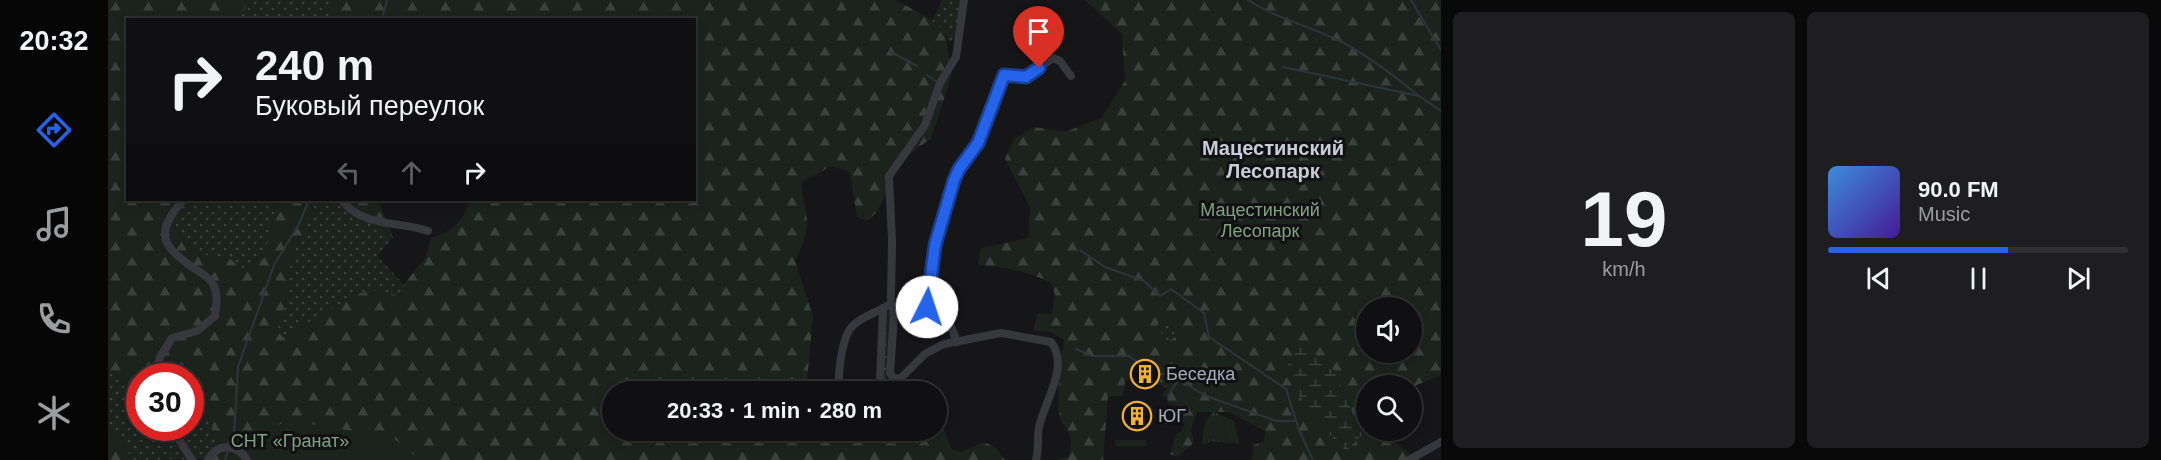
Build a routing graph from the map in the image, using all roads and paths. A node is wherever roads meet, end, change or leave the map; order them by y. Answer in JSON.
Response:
{"nodes":[{"id":1,"x":964,"y":0,"type":"edge"},
{"id":2,"x":1071,"y":76,"type":"dead end"},
{"id":3,"x":182,"y":201,"type":"edge"},
{"id":4,"x":343,"y":201,"type":"edge"},
{"id":5,"x":428,"y":231,"type":"dead end"},
{"id":6,"x":891,"y":304,"type":"junction"},
{"id":7,"x":883,"y":308,"type":"junction"},
{"id":8,"x":957,"y":342,"type":"junction"},
{"id":9,"x":158,"y":363,"type":"edge"},
{"id":10,"x":838,"y":381,"type":"edge"},
{"id":11,"x":880,"y":381,"type":"edge"},
{"id":12,"x":180,"y":441,"type":"edge"},
{"id":13,"x":1441,"y":442,"type":"edge"},
{"id":14,"x":192,"y":460,"type":"edge"},
{"id":15,"x":208,"y":460,"type":"edge"},
{"id":16,"x":247,"y":460,"type":"edge"},
{"id":17,"x":1036,"y":460,"type":"edge"},
{"id":18,"x":1409,"y":460,"type":"edge"}],
"edges":[{"from":1,"to":6,"type":"street"},
{"from":2,"to":8,"type":"street"},
{"from":3,"to":9,"type":"street"},
{"from":4,"to":5,"type":"street"},
{"from":6,"to":7,"type":"street"},
{"from":6,"to":8,"type":"street"},
{"from":7,"to":10,"type":"street"},
{"from":7,"to":11,"type":"street"},
{"from":8,"to":17,"type":"street"},
{"from":12,"to":14,"type":"street"},
{"from":13,"to":18,"type":"street"},
{"from":15,"to":16,"type":"street"}]}
